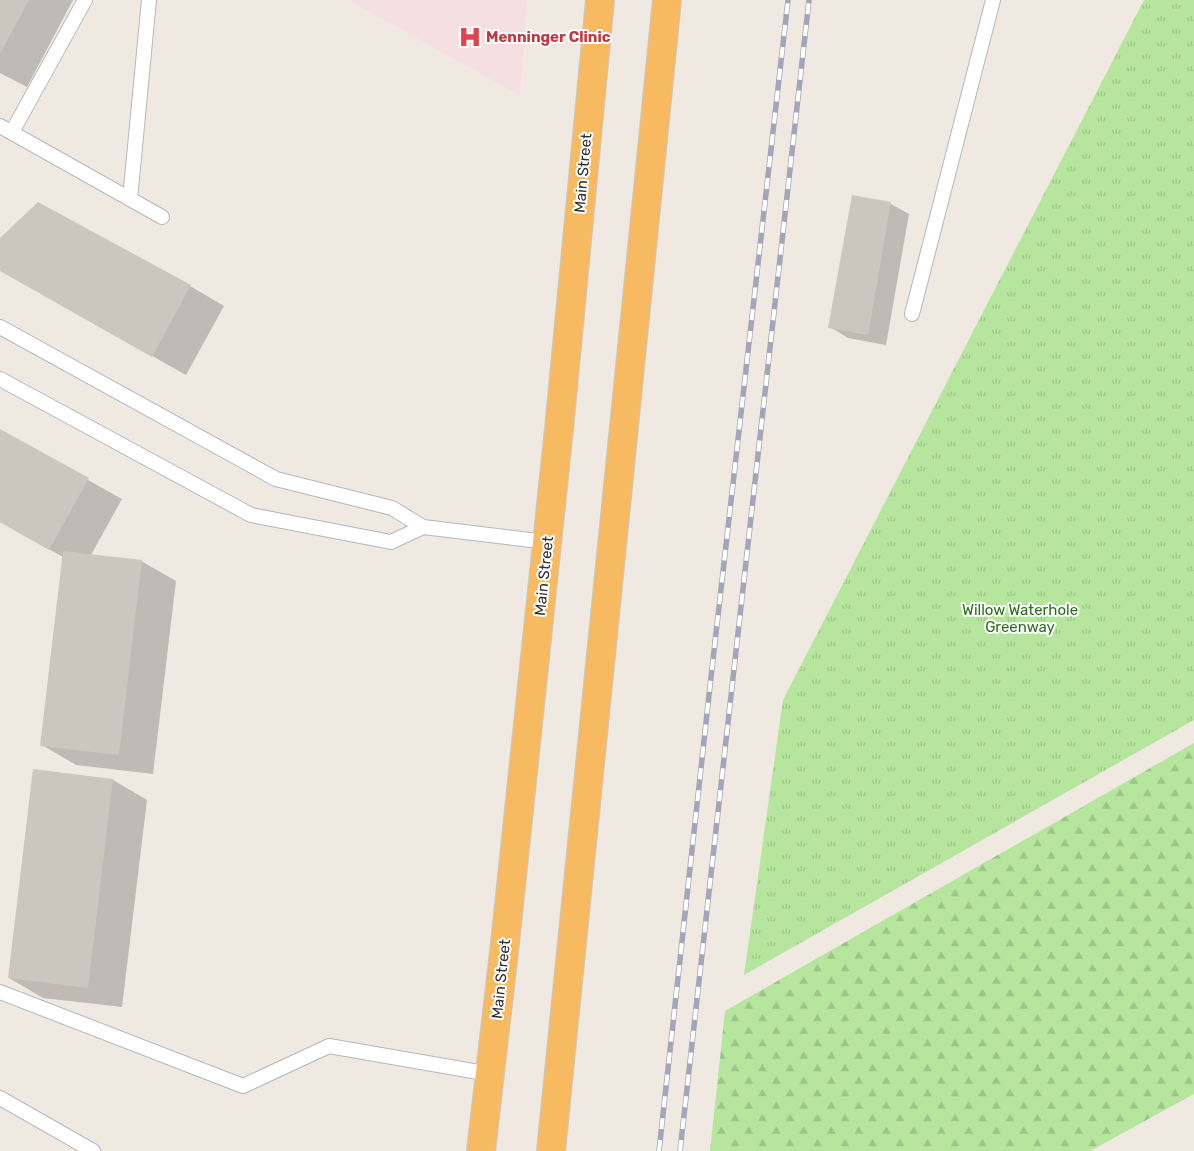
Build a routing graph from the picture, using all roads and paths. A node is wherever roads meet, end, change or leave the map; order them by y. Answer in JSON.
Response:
{"nodes":[{"id":1,"x":85,"y":0,"type":"edge"},
{"id":2,"x":149,"y":0,"type":"edge"},
{"id":3,"x":600,"y":0,"type":"edge"},
{"id":4,"x":667,"y":0,"type":"edge"},
{"id":5,"x":993,"y":0,"type":"edge"},
{"id":6,"x":6,"y":129,"type":"edge"},
{"id":7,"x":130,"y":198,"type":"junction"},
{"id":8,"x":162,"y":217,"type":"dead end"},
{"id":9,"x":912,"y":314,"type":"dead end"},
{"id":10,"x":0,"y":327,"type":"edge"},
{"id":11,"x":0,"y":379,"type":"edge"},
{"id":12,"x":423,"y":527,"type":"junction"},
{"id":13,"x":547,"y":542,"type":"junction"},
{"id":14,"x":0,"y":992,"type":"edge"},
{"id":15,"x":490,"y":1074,"type":"junction"},
{"id":16,"x":0,"y":1098,"type":"edge"},
{"id":17,"x":93,"y":1151,"type":"edge"},
{"id":18,"x":481,"y":1151,"type":"edge"},
{"id":19,"x":551,"y":1151,"type":"edge"}],
"edges":[{"from":1,"to":6,"type":"lane"},
{"from":2,"to":7,"type":"lane"},
{"from":3,"to":13,"type":"highway","name":"Main Street"},
{"from":4,"to":19,"type":"highway"},
{"from":5,"to":9,"type":"lane"},
{"from":6,"to":7,"type":"lane"},
{"from":7,"to":8,"type":"lane"},
{"from":10,"to":12,"type":"lane"},
{"from":11,"to":12,"type":"lane"},
{"from":12,"to":13,"type":"lane"},
{"from":13,"to":15,"type":"highway","name":"Main Street"},
{"from":14,"to":15,"type":"lane"},
{"from":15,"to":18,"type":"highway","name":"Main Street"},
{"from":16,"to":17,"type":"lane"}]}
